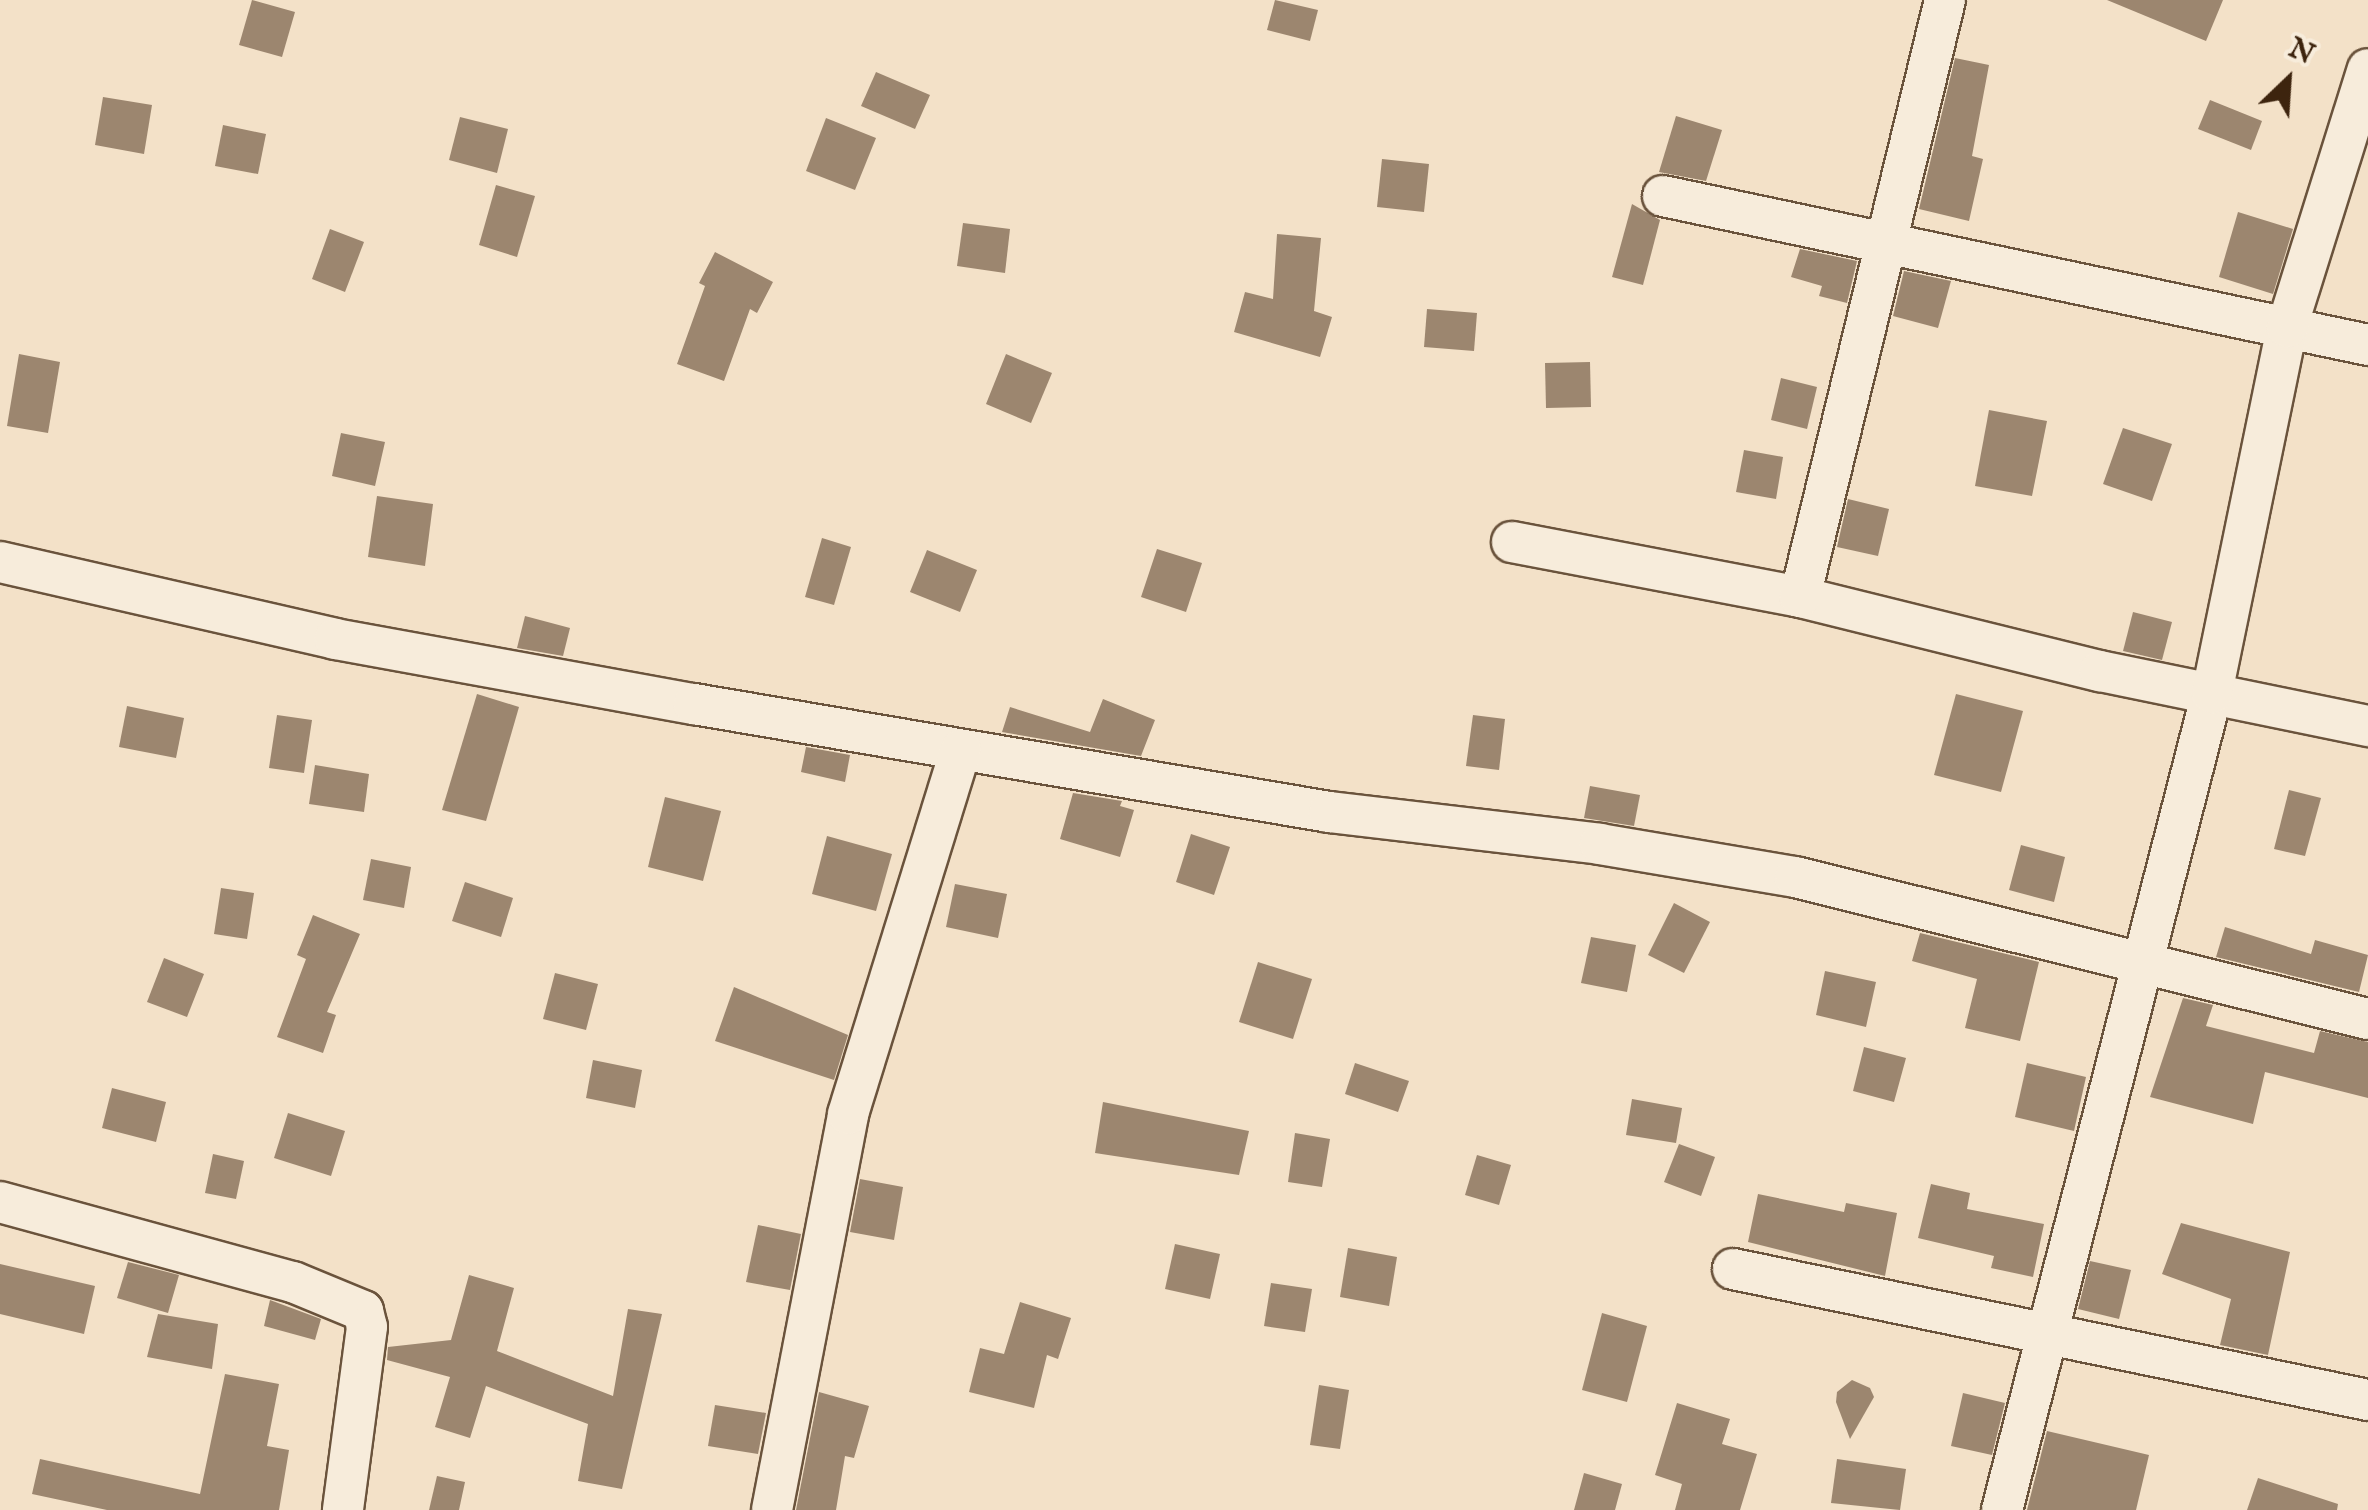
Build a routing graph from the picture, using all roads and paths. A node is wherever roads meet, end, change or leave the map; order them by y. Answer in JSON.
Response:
{"nodes":[{"id":1,"x":1945,"y":0,"type":"edge"},
{"id":2,"x":2368,"y":69,"type":"edge"},
{"id":3,"x":1663,"y":196,"type":"dead end"},
{"id":4,"x":1884,"y":242,"type":"junction"},
{"id":5,"x":2286,"y":327,"type":"junction"},
{"id":6,"x":2368,"y":345,"type":"edge"},
{"id":7,"x":1512,"y":542,"type":"dead end"},
{"id":8,"x":0,"y":562,"type":"edge"},
{"id":9,"x":1800,"y":597,"type":"junction"},
{"id":10,"x":2212,"y":694,"type":"junction"},
{"id":11,"x":2368,"y":726,"type":"edge"},
{"id":12,"x":961,"y":750,"type":"junction"},
{"id":13,"x":2144,"y":961,"type":"junction"},
{"id":14,"x":2368,"y":1018,"type":"edge"},
{"id":15,"x":0,"y":1202,"type":"edge"},
{"id":16,"x":1732,"y":1269,"type":"dead end"},
{"id":17,"x":2046,"y":1338,"type":"junction"},
{"id":18,"x":2368,"y":1400,"type":"edge"},
{"id":19,"x":343,"y":1510,"type":"edge"},
{"id":20,"x":772,"y":1510,"type":"edge"},
{"id":21,"x":2002,"y":1510,"type":"edge"}],
"edges":[{"from":1,"to":4,"type":"street"},
{"from":2,"to":5,"type":"street"},
{"from":3,"to":4,"type":"street"},
{"from":4,"to":5,"type":"street"},
{"from":4,"to":9,"type":"street"},
{"from":5,"to":6,"type":"street"},
{"from":5,"to":10,"type":"street"},
{"from":7,"to":9,"type":"street"},
{"from":8,"to":12,"type":"street"},
{"from":9,"to":10,"type":"street"},
{"from":10,"to":11,"type":"street"},
{"from":10,"to":13,"type":"street"},
{"from":12,"to":13,"type":"street"},
{"from":12,"to":20,"type":"street"},
{"from":13,"to":14,"type":"street"},
{"from":13,"to":17,"type":"street"},
{"from":15,"to":19,"type":"street"},
{"from":16,"to":17,"type":"street"},
{"from":17,"to":18,"type":"street"},
{"from":17,"to":21,"type":"street"}]}
